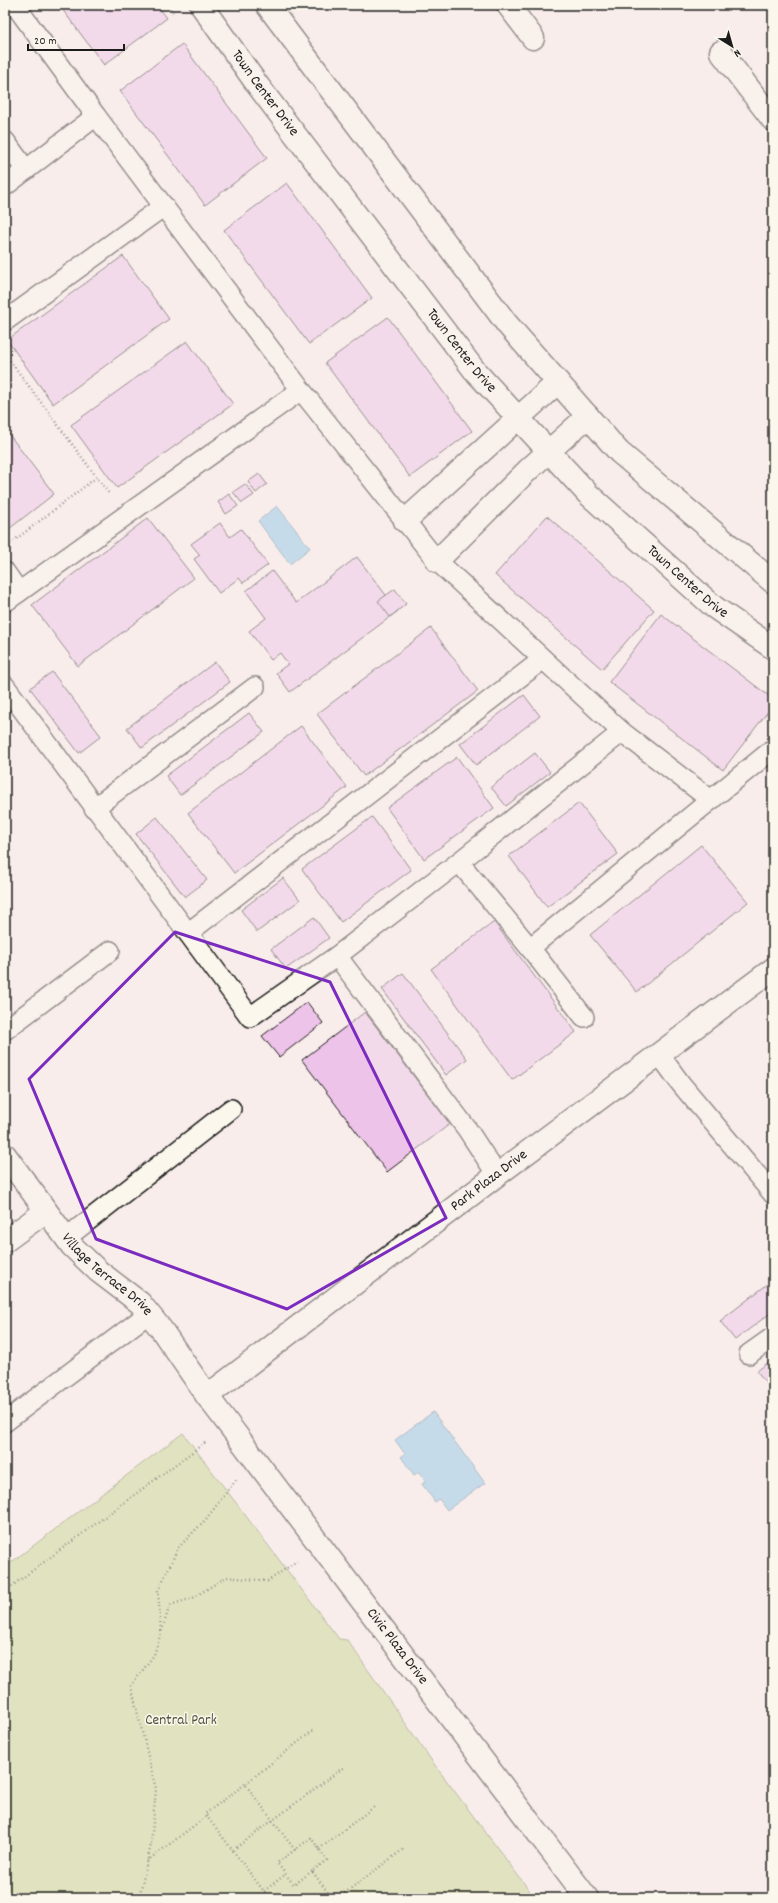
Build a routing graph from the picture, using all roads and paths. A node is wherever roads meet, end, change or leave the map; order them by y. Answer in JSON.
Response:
{"nodes":[{"id":1,"x":15,"y":5,"type":"edge"},
{"id":2,"x":200,"y":5,"type":"edge"},
{"id":3,"x":267,"y":5,"type":"edge"},
{"id":4,"x":508,"y":5,"type":"edge"},
{"id":5,"x":533,"y":38,"type":"dead end"},
{"id":6,"x":721,"y":52,"type":"dead end"},
{"id":7,"x":96,"y":116,"type":"junction"},
{"id":8,"x":773,"y":120,"type":"edge"},
{"id":9,"x":5,"y":141,"type":"edge"},
{"id":10,"x":26,"y":170,"type":"junction"},
{"id":11,"x":5,"y":186,"type":"edge"},
{"id":12,"x":164,"y":206,"type":"junction"},
{"id":13,"x":5,"y":321,"type":"edge"},
{"id":14,"x":5,"y":354,"type":"edge"},
{"id":15,"x":558,"y":382,"type":"junction"},
{"id":16,"x":301,"y":390,"type":"junction"},
{"id":17,"x":588,"y":416,"type":"junction"},
{"id":18,"x":518,"y":419,"type":"junction"},
{"id":19,"x":548,"y":452,"type":"junction"},
{"id":20,"x":97,"y":477,"type":"junction"},
{"id":21,"x":130,"y":513,"type":"junction"},
{"id":22,"x":405,"y":521,"type":"junction"},
{"id":23,"x":5,"y":547,"type":"edge"},
{"id":24,"x":436,"y":561,"type":"junction"},
{"id":25,"x":5,"y":572,"type":"edge"},
{"id":26,"x":773,"y":582,"type":"edge"},
{"id":27,"x":12,"y":597,"type":"edge"},
{"id":28,"x":773,"y":648,"type":"edge"},
{"id":29,"x":542,"y":660,"type":"junction"},
{"id":30,"x":5,"y":686,"type":"edge"},
{"id":31,"x":255,"y":687,"type":"dead end"},
{"id":32,"x":622,"y":732,"type":"junction"},
{"id":33,"x":773,"y":749,"type":"edge"},
{"id":34,"x":711,"y":800,"type":"junction"},
{"id":35,"x":94,"y":808,"type":"junction"},
{"id":36,"x":459,"y":862,"type":"junction"},
{"id":37,"x":188,"y":933,"type":"junction"},
{"id":38,"x":530,"y":948,"type":"junction"},
{"id":39,"x":110,"y":951,"type":"dead end"},
{"id":40,"x":337,"y":956,"type":"junction"},
{"id":41,"x":773,"y":969,"type":"edge"},
{"id":42,"x":584,"y":1017,"type":"dead end"},
{"id":43,"x":5,"y":1030,"type":"edge"},
{"id":44,"x":659,"y":1054,"type":"junction"},
{"id":45,"x":232,"y":1109,"type":"dead end"},
{"id":46,"x":5,"y":1155,"type":"edge"},
{"id":47,"x":497,"y":1175,"type":"junction"},
{"id":48,"x":772,"y":1190,"type":"edge"},
{"id":49,"x":46,"y":1210,"type":"junction"},
{"id":50,"x":66,"y":1238,"type":"junction"},
{"id":51,"x":5,"y":1241,"type":"edge"},
{"id":52,"x":148,"y":1314,"type":"junction"},
{"id":53,"x":773,"y":1337,"type":"edge"},
{"id":54,"x":749,"y":1354,"type":"dead end"},
{"id":55,"x":207,"y":1396,"type":"junction"},
{"id":56,"x":5,"y":1422,"type":"edge"},
{"id":57,"x":228,"y":1423,"type":"junction"},
{"id":58,"x":254,"y":1458,"type":"junction"},
{"id":59,"x":320,"y":1545,"type":"junction"},
{"id":60,"x":5,"y":1591,"type":"edge"},
{"id":61,"x":161,"y":1634,"type":"junction"},
{"id":62,"x":315,"y":1729,"type":"dead end"},
{"id":63,"x":344,"y":1767,"type":"dead end"},
{"id":64,"x":245,"y":1784,"type":"junction"},
{"id":65,"x":374,"y":1807,"type":"dead end"},
{"id":66,"x":207,"y":1816,"type":"junction"},
{"id":67,"x":273,"y":1820,"type":"junction"},
{"id":68,"x":318,"y":1848,"type":"junction"},
{"id":69,"x":404,"y":1848,"type":"dead end"},
{"id":70,"x":233,"y":1850,"type":"junction"},
{"id":71,"x":295,"y":1850,"type":"junction"},
{"id":72,"x":146,"y":1861,"type":"junction"},
{"id":73,"x":312,"y":1871,"type":"junction"},
{"id":74,"x":286,"y":1874,"type":"junction"},
{"id":75,"x":264,"y":1891,"type":"junction"},
{"id":76,"x":139,"y":1898,"type":"edge"},
{"id":77,"x":269,"y":1898,"type":"edge"},
{"id":78,"x":332,"y":1898,"type":"edge"},
{"id":79,"x":338,"y":1898,"type":"edge"},
{"id":80,"x":587,"y":1898,"type":"edge"}],
"edges":[{"from":1,"to":7,"type":"lane"},
{"from":2,"to":18,"type":"street","name":"Town Center Drive"},
{"from":3,"to":15,"type":"street"},
{"from":4,"to":5,"type":"street"},
{"from":6,"to":8,"type":"street"},
{"from":7,"to":10,"type":"lane"},
{"from":7,"to":12,"type":"lane"},
{"from":9,"to":10,"type":"lane"},
{"from":10,"to":11,"type":"lane"},
{"from":12,"to":13,"type":"lane"},
{"from":12,"to":16,"type":"lane"},
{"from":14,"to":20,"type":"path"},
{"from":15,"to":17,"type":"street"},
{"from":15,"to":18,"type":"street"},
{"from":16,"to":21,"type":"lane"},
{"from":16,"to":22,"type":"lane"},
{"from":17,"to":19,"type":"street"},
{"from":17,"to":26,"type":"street"},
{"from":18,"to":19,"type":"street","name":"Town Center Drive"},
{"from":18,"to":22,"type":"street"},
{"from":19,"to":24,"type":"street"},
{"from":19,"to":28,"type":"street","name":"Town Center Drive"},
{"from":20,"to":21,"type":"path"},
{"from":20,"to":23,"type":"path"},
{"from":21,"to":27,"type":"lane"},
{"from":22,"to":24,"type":"lane"},
{"from":24,"to":29,"type":"lane"},
{"from":25,"to":27,"type":"lane"},
{"from":29,"to":32,"type":"lane"},
{"from":29,"to":37,"type":"lane"},
{"from":30,"to":35,"type":"lane"},
{"from":31,"to":35,"type":"lane"},
{"from":32,"to":34,"type":"lane"},
{"from":32,"to":36,"type":"lane"},
{"from":33,"to":34,"type":"lane"},
{"from":34,"to":38,"type":"lane"},
{"from":35,"to":37,"type":"lane"},
{"from":36,"to":38,"type":"lane"},
{"from":36,"to":40,"type":"lane"},
{"from":37,"to":40,"type":"lane"},
{"from":38,"to":42,"type":"lane"},
{"from":39,"to":43,"type":"lane"},
{"from":40,"to":47,"type":"lane"},
{"from":41,"to":44,"type":"street","name":"Park Plaza Drive"},
{"from":44,"to":47,"type":"street","name":"Park Plaza Drive"},
{"from":44,"to":48,"type":"lane"},
{"from":45,"to":50,"type":"lane"},
{"from":46,"to":49,"type":"street","name":"Village Terrace Drive"},
{"from":47,"to":55,"type":"street","name":"Park Plaza Drive"},
{"from":49,"to":50,"type":"street","name":"Village Terrace Drive"},
{"from":49,"to":51,"type":"street"},
{"from":50,"to":52,"type":"street","name":"Village Terrace Drive"},
{"from":52,"to":55,"type":"street","name":"Village Terrace Drive"},
{"from":52,"to":56,"type":"lane"},
{"from":53,"to":54,"type":"lane"},
{"from":55,"to":57,"type":"street","name":"Civic Plaza Drive"},
{"from":57,"to":58,"type":"street","name":"Civic Plaza Drive"},
{"from":57,"to":60,"type":"path"},
{"from":58,"to":59,"type":"street","name":"Civic Plaza Drive"},
{"from":58,"to":61,"type":"path"},
{"from":59,"to":61,"type":"path"},
{"from":59,"to":80,"type":"street","name":"Civic Plaza Drive"},
{"from":61,"to":72,"type":"path"},
{"from":62,"to":64,"type":"path"},
{"from":63,"to":67,"type":"path"},
{"from":64,"to":66,"type":"path"},
{"from":64,"to":67,"type":"path"},
{"from":65,"to":68,"type":"path"},
{"from":66,"to":70,"type":"path"},
{"from":66,"to":72,"type":"path"},
{"from":67,"to":70,"type":"path"},
{"from":67,"to":71,"type":"path"},
{"from":68,"to":71,"type":"path"},
{"from":68,"to":73,"type":"path"},
{"from":69,"to":79,"type":"path"},
{"from":70,"to":75,"type":"path"},
{"from":71,"to":74,"type":"path"},
{"from":72,"to":76,"type":"path"},
{"from":73,"to":74,"type":"path"},
{"from":73,"to":78,"type":"path"},
{"from":74,"to":75,"type":"path"},
{"from":75,"to":77,"type":"path"}]}
